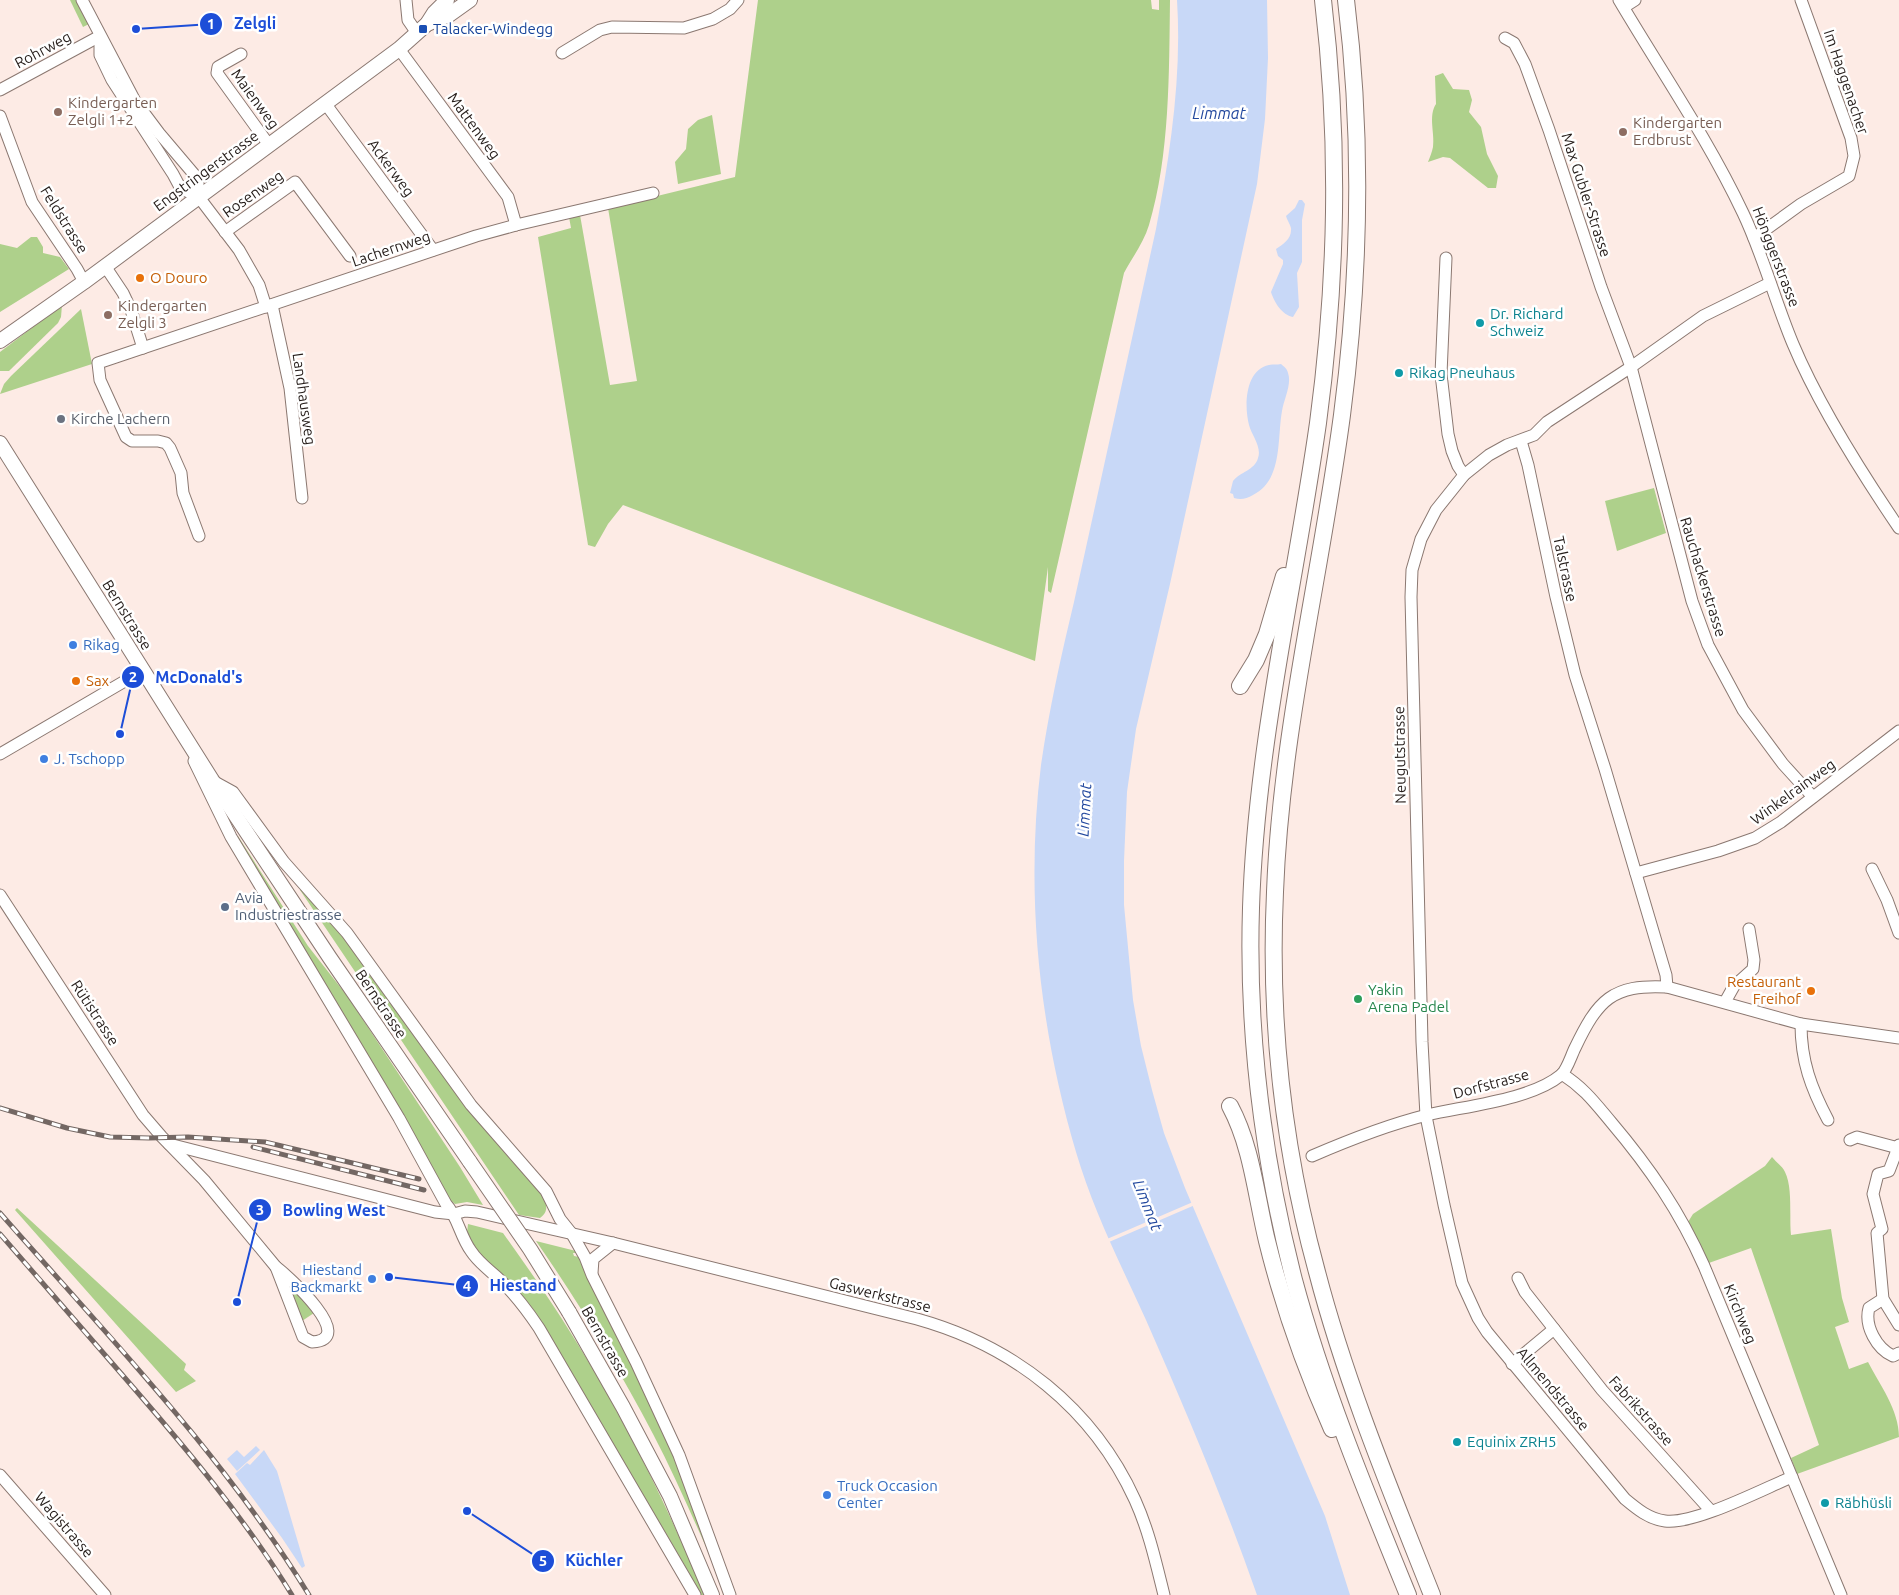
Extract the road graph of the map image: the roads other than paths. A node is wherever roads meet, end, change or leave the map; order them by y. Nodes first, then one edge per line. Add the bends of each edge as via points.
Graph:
1 (82, 0) edge
2 (406, 0) edge
3 (447, 0) edge
4 (470, 0) edge
5 (738, 0) edge
6 (1323, 0) edge
7 (1346, 0) edge
8 (1636, 0) edge
9 (1801, 0) edge
10 (1622, 4) edge
11 (422, 29) junction
12 (100, 36) junction
13 (1506, 38) dead end
14 (398, 48) junction
15 (562, 53) dead end
16 (241, 54) dead end
17 (0, 90) edge
18 (325, 104) junction
19 (0, 116) edge
20 (269, 145) junction
21 (653, 193) dead end
22 (198, 196) junction
23 (516, 225) junction
24 (225, 232) junction
25 (1754, 238) junction
26 (432, 250) junction
27 (350, 256) dead end
28 (1446, 258) dead end
29 (105, 266) junction
30 (84, 282) junction
31 (1770, 283) junction
32 (269, 306) junction
33 (0, 340) edge
34 (143, 348) junction
35 (1631, 367) junction
36 (1521, 441) junction
37 (0, 443) edge
38 (1464, 475) junction
39 (1306, 497) junction
40 (302, 498) dead end
41 (1899, 528) edge
42 (199, 536) dead end
43 (142, 671) junction
44 (1240, 686) dead end
45 (1899, 731) edge
46 (180, 732) junction
47 (0, 754) edge
48 (212, 780) junction
49 (1813, 797) junction
50 (1872, 869) dead end
51 (1636, 873) junction
52 (0, 895) edge
53 (1749, 928) dead end
54 (1899, 933) edge
55 (1667, 987) junction
56 (1725, 1002) junction
57 (1800, 1024) junction
58 (1899, 1038) edge
59 (1562, 1074) junction
60 (1230, 1106) dead end
61 (1426, 1116) junction
62 (1828, 1120) dead end
63 (1850, 1140) dead end
64 (169, 1144) junction
65 (1898, 1146) edge
66 (1312, 1156) dead end
67 (454, 1214) junction
68 (572, 1234) junction
69 (613, 1243) junction
70 (276, 1267) junction
71 (592, 1275) junction
72 (1518, 1278) dead end
73 (1883, 1299) junction
74 (1899, 1326) edge
75 (1554, 1328) junction
76 (1899, 1353) edge
77 (1512, 1364) junction
78 (0, 1475) edge
79 (1792, 1477) junction
80 (1711, 1511) junction
81 (105, 1595) edge
82 (695, 1595) edge
83 (712, 1595) edge
84 (730, 1595) edge
85 (1164, 1595) edge
86 (1407, 1595) edge
87 (1432, 1595) edge
88 (1841, 1595) edge

1 - 12 street
2 - 11 street via 408,20
3 - 11 main road, Engstringerstrasse
4 - 11 main road, Engstringerstrasse
5 - 15 street via 713,19 684,28 612,27 600,30
6 - 39 highway via 1334,119 1333,279 1325,368
7 - 87 highway via 1357,128 1354,303 1342,416 1283,790 1275,892 1274,991 1279,1070 1291,1158 1317,1272 1362,1416
8 - 10 street
9 - 25 street, Im Haggenacher via 1852,140 1854,156 1848,176
10 - 25 street, Hönggerstrasse via 1706,143
11 - 14 main road, Engstringerstrasse
12 - 17 street, Rohrweg
12 - 22 street via 138,106 198,179
12 - 22 street via 100,55 118,90 181,189
13 - 35 street, Max Gubler-Strasse via 1514,43 1525,64
14 - 18 main road, Engstringerstrasse
14 - 23 street, Mattenweg via 508,197
16 - 20 street, Maienweg via 218,67 217,73
18 - 20 main road, Engstringerstrasse
18 - 26 street, Ackerweg
19 - 30 street, Feldstrasse via 32,202
20 - 22 main road, Engstringerstrasse
21 - 23 street, Lachernweg
22 - 24 street, Landhausweg
22 - 29 main road, Engstringerstrasse
23 - 26 street, Lachernweg
24 - 27 street, Rosenweg via 295,182
24 - 32 street, Landhausweg via 250,266
25 - 31 street, Hönggerstrasse
26 - 32 street, Lachernweg
28 - 38 street via 1441,374 1448,434
29 - 30 main road, Engstringerstrasse
29 - 34 street via 131,310
30 - 33 main road, Engstringerstrasse
31 - 35 street via 1703,316
31 - 41 street, Hönggerstrasse via 1797,353 1828,414
32 - 34 street, Lachernweg
32 - 40 street, Landhausweg via 289,383
34 - 42 street, Lachernweg via 98,363 100,380 126,437 132,441 166,443 174,453 183,493
35 - 36 street
35 - 49 street, Rauchackerstrasse via 1692,601 1708,645 1744,710 1783,764
36 - 38 street, Neugutstrasse via 1489,455
36 - 51 street, Talstrasse via 1570,655
37 - 43 main road, Bernstrasse
38 - 61 street, Neugutstrasse via 1436,510 1421,539 1412,570
39 - 44 highway via 1268,634
39 - 86 highway via 1273,694 1255,840 1250,976 1257,1080 1270,1170 1298,1291 1339,1419
43 - 46 main road, Bernstrasse
43 - 47 street
45 - 49 street, Winkelrainweg
46 - 48 main road, Bernstrasse
46 - 67 street via 231,837
48 - 68 street via 233,792 284,862 347,933 449,1077 546,1191 560,1219
48 - 83 main road, Bernstrasse, bridge via 530,1249 569,1312 670,1496
49 - 51 street, Winkelrainweg via 1756,838
50 - 54 street
51 - 55 street, Talstrasse
52 - 64 street, Rütistrasse via 138,1108
53 - 56 street via 1753,969 1734,986
55 - 56 street
55 - 59 street via 1627,988 1607,999 1584,1028
56 - 57 street
57 - 58 street
57 - 62 street via 1807,1076
59 - 61 street, Dorfstrasse via 1534,1090
59 - 79 street, Kirchweg via 1579,1085 1618,1130 1653,1174 1681,1218
60 - 86 highway via 1247,1149 1267,1241 1300,1354
61 - 66 street, Dorfstrasse
61 - 77 street, Allmendstrasse via 1462,1283 1478,1318
63 - 65 street via 1857,1137
64 - 67 street via 435,1212
64 - 70 street, Rütistrasse via 204,1180
65 - 73 street via 1888,1171 1878,1174 1873,1194 1882,1229 1877,1233
67 - 68 street, Gaswerkstrasse via 477,1212
67 - 82 street via 470,1250 517,1298 539,1328
68 - 69 street, Gaswerkstrasse
68 - 71 street
69 - 71 street via 593,1259
69 - 85 street, Gaswerkstrasse via 938,1325 1017,1362 1072,1407 1117,1467 1143,1521
70 - 70 street via 304,1337 312,1342 323,1340 328,1329 318,1309 294,1281
71 - 84 street via 679,1456
72 - 75 street, Fabrikstrasse
73 - 74 street
73 - 76 street via 1869,1308 1866,1317 1883,1352 1893,1356
75 - 77 street
75 - 80 street, Fabrikstrasse via 1602,1390
77 - 80 street, Allmendstrasse via 1635,1508 1666,1521 1692,1518
78 - 81 street, Wagistrasse
79 - 80 street, Allmendstrasse
79 - 88 street, Kirchweg

